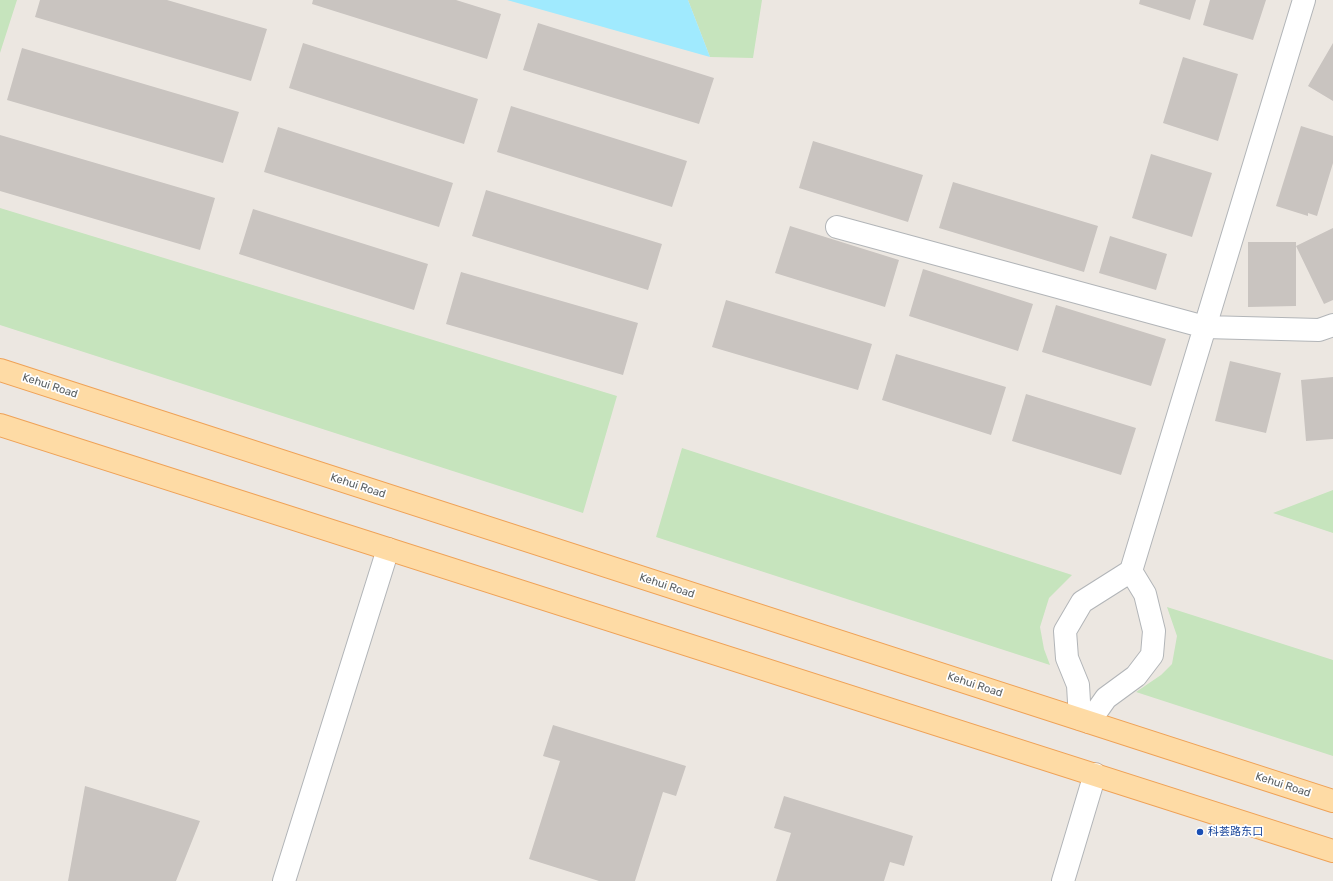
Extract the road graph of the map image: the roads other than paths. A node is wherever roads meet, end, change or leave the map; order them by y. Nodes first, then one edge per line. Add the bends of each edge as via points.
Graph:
1 (1304, 0) edge
2 (837, 227) dead end
3 (1333, 325) edge
4 (1205, 327) junction
5 (0, 370) edge
6 (0, 424) edge
7 (388, 549) junction
8 (1131, 571) junction
9 (1085, 721) junction
10 (1095, 774) junction
11 (1333, 801) edge
12 (1333, 850) edge
13 (284, 881) edge
14 (1063, 881) edge

1 - 4 street
2 - 4 street
3 - 4 street via 1319,330
4 - 8 street
5 - 9 main road, Kehui Road
6 - 7 main road
7 - 10 main road
7 - 13 street
8 - 9 street via 1145,594 1154,631 1152,655 1136,676 1106,698
8 - 9 street via 1082,602 1065,631 1067,658 1078,685
9 - 11 main road, Kehui Road
10 - 12 main road
10 - 14 street

